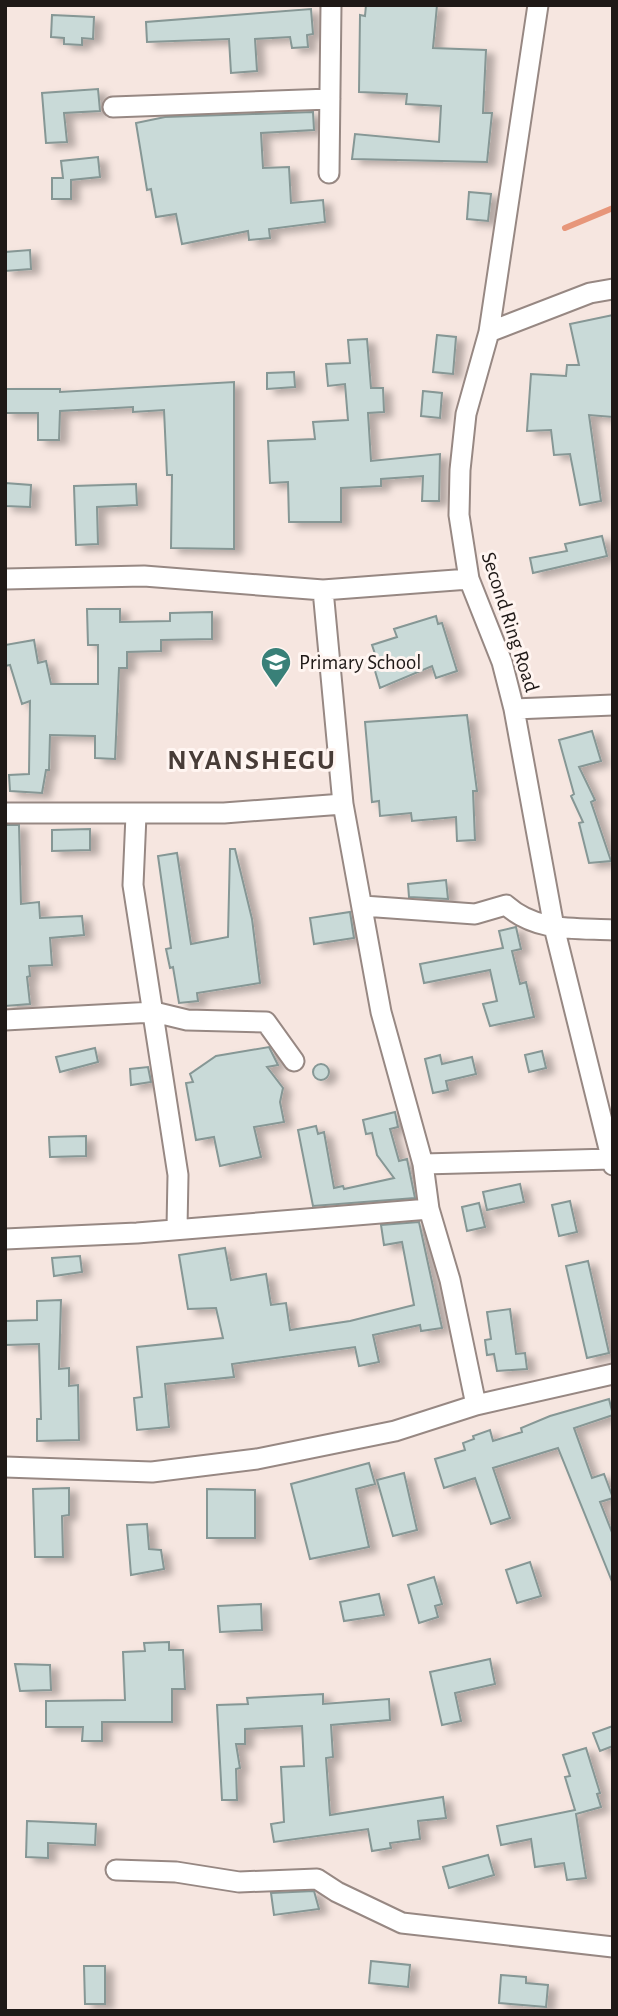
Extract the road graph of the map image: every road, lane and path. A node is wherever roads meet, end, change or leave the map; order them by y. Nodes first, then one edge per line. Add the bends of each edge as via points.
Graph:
1 (331, 5) edge
2 (538, 5) edge
3 (330, 99) junction
4 (113, 107) dead end
5 (329, 173) dead end
6 (613, 289) edge
7 (489, 332) junction
8 (5, 579) edge
9 (469, 579) junction
10 (323, 590) junction
11 (613, 705) edge
12 (514, 709) junction
13 (343, 804) junction
14 (5, 813) edge
15 (136, 815) junction
16 (363, 906) junction
17 (554, 927) junction
18 (613, 930) edge
19 (154, 1012) junction
20 (5, 1020) edge
21 (295, 1061) dead end
22 (612, 1162) edge
23 (423, 1164) junction
24 (429, 1209) junction
25 (177, 1228) junction
26 (5, 1239) edge
27 (613, 1374) edge
28 (476, 1405) junction
29 (5, 1467) edge
30 (116, 1870) dead end
31 (613, 1947) edge

1 - 3 street
2 - 7 street, Second Ring Road
3 - 4 street
3 - 5 street
6 - 7 street via 590,293
7 - 9 street, Second Ring Road via 466,414 460,470 459,515
8 - 10 street via 144,576
9 - 10 street
9 - 12 street, Second Ring Road via 502,662
10 - 13 street
11 - 12 street
12 - 17 street, Second Ring Road
13 - 15 street
13 - 16 street
14 - 15 street
15 - 19 street via 133,885
16 - 17 street via 475,914 506,905 521,919
16 - 23 street via 382,1012
17 - 18 street
17 - 22 street, Second Ring Road
19 - 20 street
19 - 21 street via 187,1020 266,1022
19 - 25 street via 178,1175
22 - 23 street
23 - 24 street
24 - 25 street
24 - 28 street via 450,1280
25 - 26 street
27 - 28 street
28 - 29 street via 395,1432 201,1467 108,1472
30 - 31 street via 176,1872 239,1882 317,1879 402,1923

